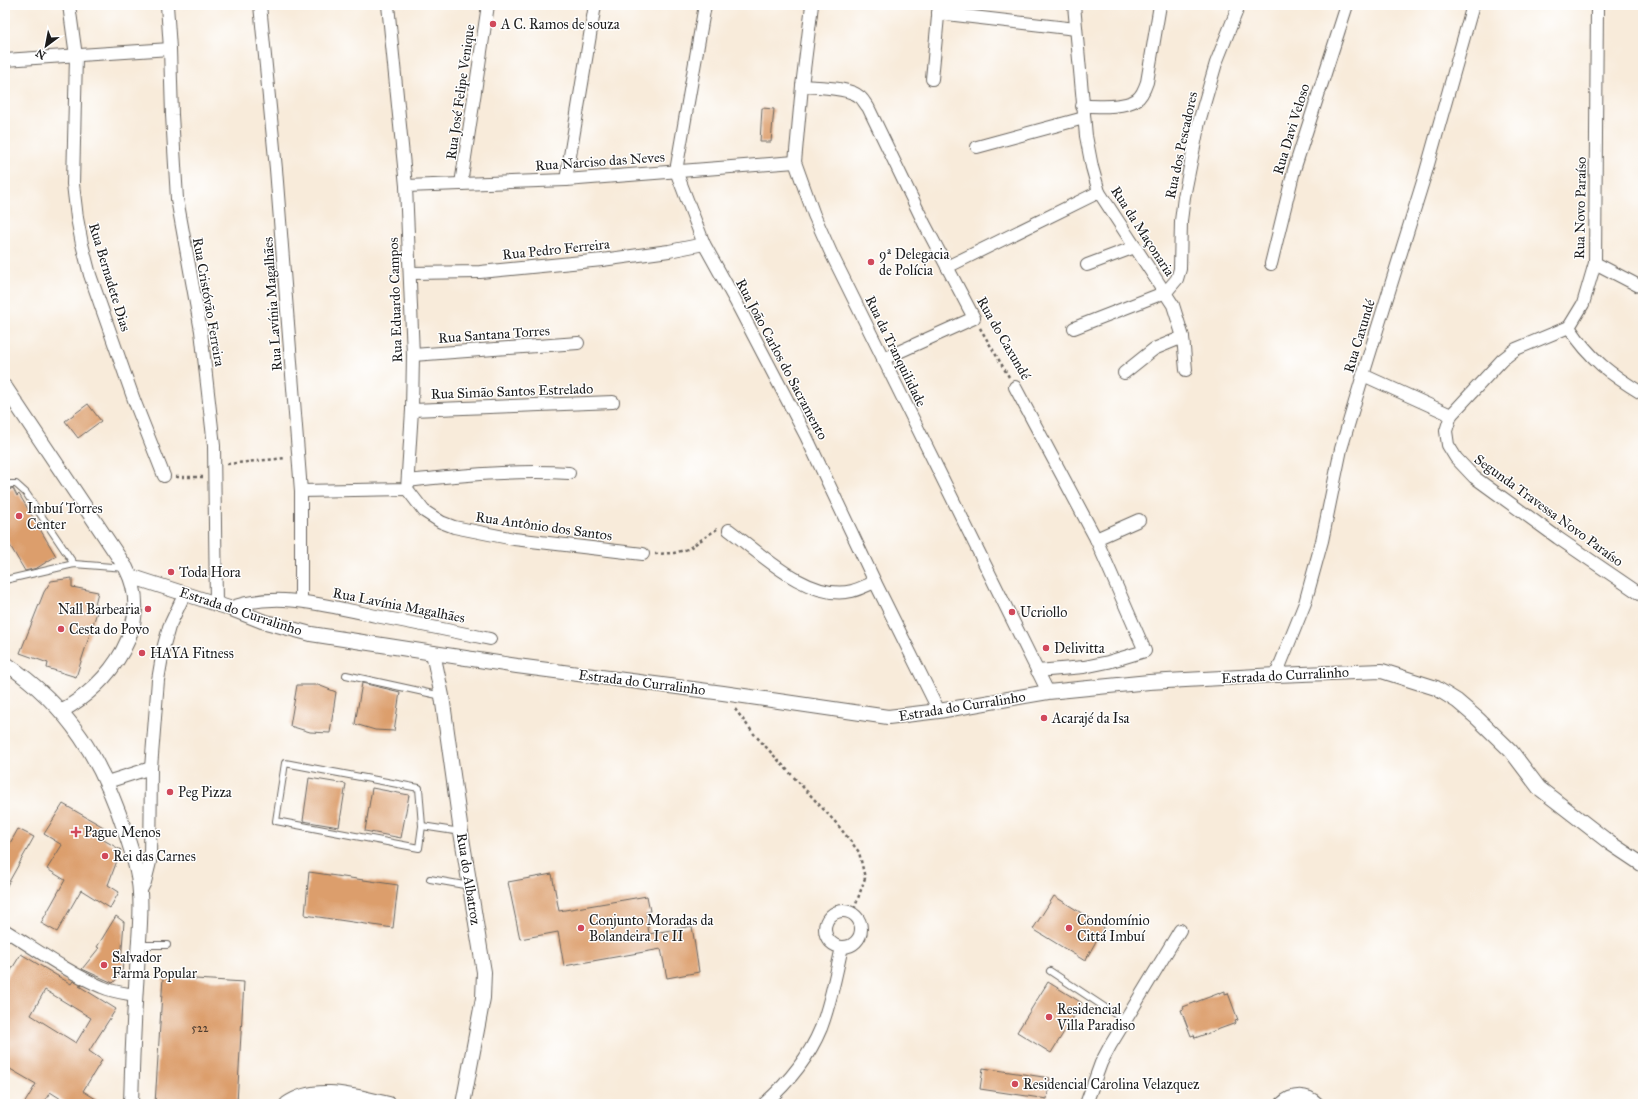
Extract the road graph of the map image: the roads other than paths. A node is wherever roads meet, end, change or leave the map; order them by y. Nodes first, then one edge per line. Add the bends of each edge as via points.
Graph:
1 (69, 5) edge
2 (167, 5) edge
3 (260, 5) edge
4 (388, 5) edge
5 (483, 5) edge
6 (488, 5) edge
7 (595, 5) edge
8 (705, 5) edge
9 (812, 5) edge
10 (1074, 5) edge
11 (1160, 5) edge
12 (1239, 5) edge
13 (1347, 5) edge
14 (1473, 5) edge
15 (1597, 5) edge
16 (938, 9) edge
17 (486, 20) junction
18 (1076, 29) junction
19 (170, 49) junction
20 (76, 56) junction
21 (5, 60) edge
22 (932, 79) dead end
23 (802, 86) junction
24 (1083, 112) junction
25 (977, 147) dead end
26 (795, 162) junction
27 (676, 171) junction
28 (566, 180) junction
29 (461, 184) junction
30 (406, 186) junction
31 (1099, 192) junction
32 (704, 244) junction
33 (1135, 248) junction
34 (1271, 264) dead end
35 (1596, 264) junction
36 (1087, 265) dead end
37 (947, 268) junction
38 (410, 273) junction
39 (1643, 288) edge
40 (1166, 292) junction
41 (1569, 327) junction
42 (1074, 328) dead end
43 (1183, 337) junction
44 (578, 343) dead end
45 (412, 355) junction
46 (883, 359) junction
47 (1186, 370) dead end
48 (1124, 374) dead end
49 (1362, 375) junction
50 (1015, 386) road end
51 (5, 387) edge
52 (1643, 394) edge
53 (613, 402) dead end
54 (412, 410) junction
55 (1451, 415) junction
56 (569, 473) dead end
57 (164, 476) road end
58 (407, 485) junction
59 (5, 488) edge
60 (301, 491) junction
61 (1139, 520) dead end
62 (729, 530) road end
63 (1096, 539) junction
64 (643, 554) road end
65 (74, 564) junction
66 (128, 572) junction
67 (5, 580) edge
68 (875, 582) junction
69 (185, 593) junction
70 (1643, 596) edge
71 (301, 601) junction
72 (223, 606) junction
73 (490, 639) dead end
74 (433, 653) junction
75 (5, 662) edge
76 (1037, 671) junction
77 (346, 675) dead end
78 (1276, 675) junction
79 (1048, 692) junction
80 (442, 696) junction
81 (62, 711) junction
82 (939, 711) junction
83 (151, 768) junction
84 (107, 782) junction
85 (422, 826) junction
86 (461, 832) junction
87 (1643, 865) edge
88 (430, 879) dead end
89 (470, 886) junction
90 (140, 892) junction
91 (1180, 930) dead end
92 (6, 931) edge
93 (138, 945) junction
94 (167, 945) dead end
95 (842, 947) junction
96 (1050, 971) dead end
97 (135, 995) junction
98 (1124, 1020) junction
99 (131, 1104) edge
100 (287, 1104) edge
101 (389, 1104) edge
102 (464, 1104) edge
103 (764, 1104) edge
104 (1086, 1104) edge
105 (1281, 1104) edge
106 (1318, 1104) edge

1 - 20 street, Rua Bernadete Dias
2 - 19 street, Rua Cristóvão Ferreira
3 - 60 street, Rua Lavínia Magalhães via 276,169
4 - 30 street, Rua Eduardo Campos
5 - 17 street
6 - 17 street, Rua José Felipe Venique
7 - 28 street
8 - 27 street
9 - 23 street, Rua da Tranquilidade
10 - 18 street, Rua da Maçonaria
11 - 24 street via 1148,82 1142,93 1136,100 1124,104 1101,106
12 - 40 street, Rua dos Pescadores via 1216,63 1199,122 1181,220 1180,269 1177,279
13 - 34 street, Rua Davi Veloso via 1294,170
14 - 49 street, Rua Caxundé via 1425,175
15 - 35 street, Rua Novo Paraíso
16 - 18 street
16 - 22 street
17 - 29 street, Rua José Felipe Venique
18 - 24 street, Rua da Maçonaria
19 - 20 street
19 - 72 street, Rua Cristóvão Ferreira via 177,199 202,331 215,465
20 - 21 street
20 - 57 street, Rua Bernadete Dias via 73,184 82,244 90,275 134,400
23 - 26 street, Rua da Tranquilidade
23 - 37 street, Rua do Caxundé via 835,89 860,96 868,107
24 - 25 street
24 - 31 street, Rua da Maçonaria
26 - 27 street, Rua Narciso das Neves
26 - 46 street, Rua da Tranquilidade via 814,215
27 - 28 street, Rua Narciso das Neves
27 - 32 street, Rua João Carlos do Sacramento
28 - 29 street, Rua Narciso das Neves
29 - 30 street, Rua Narciso das Neves
30 - 38 street, Rua Eduardo Campos
31 - 33 street, Rua da Maçonaria
31 - 37 street
32 - 38 street, Rua Pedro Ferreira via 602,260 511,269
32 - 68 street, Rua João Carlos do Sacramento via 806,436
33 - 36 street
33 - 40 street, Rua da Maçonaria
35 - 39 street
35 - 41 street, Rua Novo Paraíso via 1583,304
37 - 46 street, Rua do Caxundé via 974,318
38 - 45 street, Rua Eduardo Campos
40 - 42 street
40 - 43 street, Rua da Maçonaria
41 - 52 street via 1597,362
41 - 55 street via 1516,349 1502,360
43 - 47 street, Rua da Maçonaria
43 - 48 street via 1154,349
44 - 45 street, Rua Santana Torres
45 - 54 street, Rua Eduardo Campos
46 - 76 street, Rua da Tranquilidade
49 - 55 street
49 - 78 street, Rua Caxundé via 1341,449 1322,541 1306,596
50 - 63 street, Rua do Caxundé
51 - 66 street
53 - 54 street, Rua Simão Santos Estrelado
54 - 58 street, Rua Eduardo Campos
55 - 70 street, Segunda Travessa Novo Paraíso via 1446,431 1448,445 1474,477
56 - 58 street via 493,473
58 - 60 street
58 - 64 street, Rua Antônio dos Santos via 424,511 454,527 514,539
59 - 65 lane via 10,484 16,484 26,493
60 - 71 street, Rua Lavínia Magalhães
61 - 63 street
62 - 68 street via 774,566 816,588 852,592
63 - 76 street, Rua do Caxundé via 1146,651 1084,667
65 - 66 lane
65 - 67 lane
66 - 69 street, Estrada do Curralinho
66 - 81 street via 135,599 132,630 124,648 101,680 76,703
68 - 82 street, Rua João Carlos do Sacramento
69 - 72 street, Estrada do Curralinho
69 - 83 street via 164,645
71 - 72 street, Rua Lavínia Magalhães via 261,599
71 - 73 street, Rua Lavínia Magalhães
72 - 74 street, Estrada do Curralinho via 286,628
74 - 80 street, Rua do Albatroz
74 - 82 street, Estrada do Curralinho via 888,717
75 - 81 street
76 - 79 street, Rua da Tranquilidade
77 - 80 lane
78 - 79 street, Estrada do Curralinho via 1149,682
78 - 87 street, Estrada do Curralinho via 1382,671 1436,688 1457,701 1511,751 1539,788
79 - 82 street, Estrada do Curralinho
80 - 86 street, Rua do Albatroz
81 - 84 street via 80,735
83 - 84 street
83 - 90 street via 150,862
84 - 90 street via 130,846
85 - 85 lane via 419,788 286,763 276,820 419,848
85 - 86 lane
86 - 89 street, Rua do Albatroz
88 - 89 lane
89 - 102 street, Rua do Albatroz via 484,985
90 - 93 street
91 - 98 street
92 - 97 street via 103,988
93 - 94 lane
93 - 97 street
95 - 95 street via 831,942 825,926 831,915 842,910 854,913 861,923 861,934 853,944
95 - 103 street via 818,1033 804,1059 780,1090
96 - 98 lane
97 - 99 street
98 - 104 street via 1101,1063
100 - 101 street via 310,1094 327,1093
105 - 106 street via 1288,1098 1303,1096

